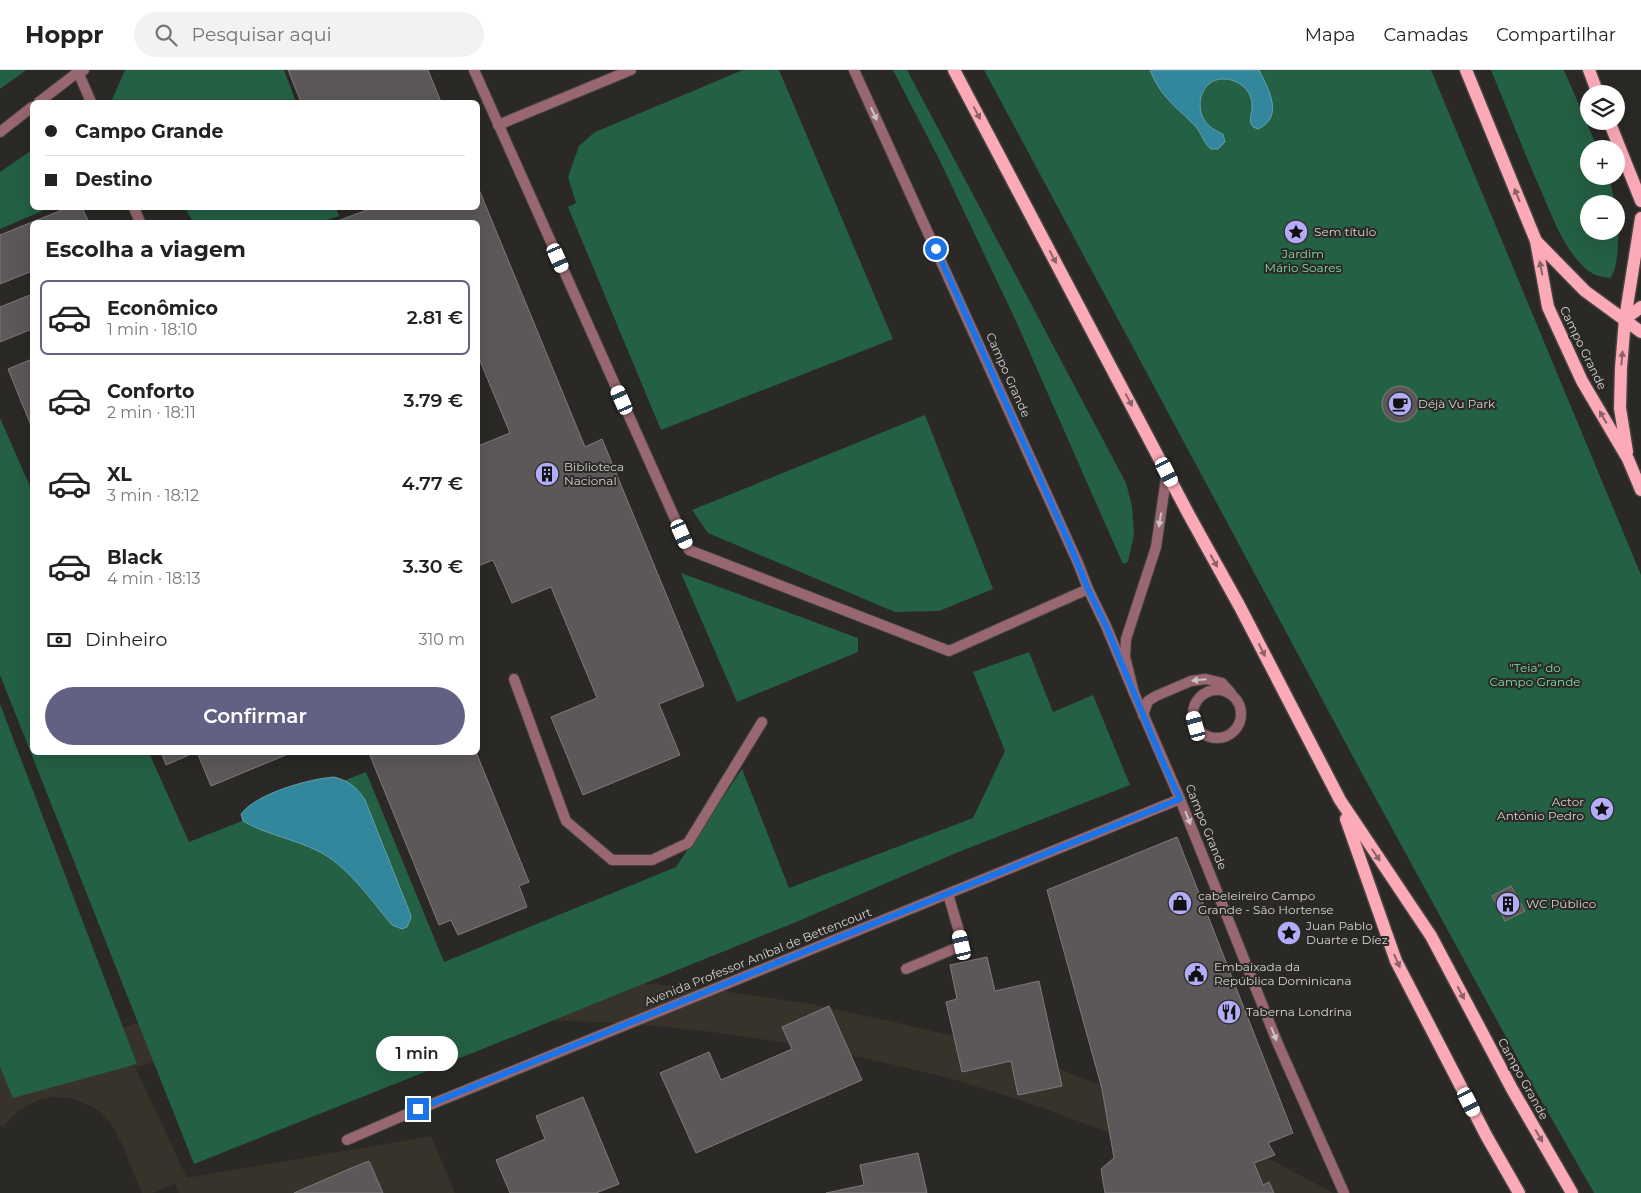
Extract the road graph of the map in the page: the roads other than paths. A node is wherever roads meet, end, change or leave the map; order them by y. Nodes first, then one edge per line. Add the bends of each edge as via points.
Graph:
1 (474, 70) edge
2 (631, 70) edge
3 (854, 70) edge
4 (954, 70) edge
5 (1466, 70) edge
6 (1589, 70) edge
7 (81, 71) edge
8 (1595, 85) edge
9 (41, 100) edge
10 (90, 100) edge
11 (30, 109) edge
12 (498, 124) junction
13 (1613, 130) edge
14 (0, 132) edge
15 (1641, 201) edge
16 (1641, 218) edge
17 (1536, 240) junction
18 (1641, 307) edge
19 (1625, 319) junction
20 (1641, 332) edge
21 (1628, 459) junction
22 (1167, 472) junction
23 (1641, 490) edge
24 (1088, 589) junction
25 (514, 679) dead end
26 (1134, 692) junction
27 (1238, 702) junction
28 (1143, 715) junction
29 (762, 722) dead end
30 (1180, 799) junction
31 (1340, 800) junction
32 (948, 894) junction
33 (906, 968) dead end
34 (347, 1140) dead end
35 (1344, 1193) edge
36 (1519, 1193) edge
37 (1572, 1193) edge

1 - 12 street
2 - 12 street
3 -> 24 street, Campo Grande
4 -> 22 main road, Campo Grande
17 -> 5 main road, Campo Grande
6 - 8 main road
7 - 9 street
7 - 10 street
11 - 14 street
12 - 24 street via 689,550 949,651
13 - 15 main road
16 - 19 main road
17 - 19 main road via 1585,291
21 -> 17 main road, Campo Grande via 1582,381 1548,307
18 - 19 main road
19 - 20 main road
21 -> 19 main road via 1620,408
21 - 23 main road, Campo Grande
22 -> 26 street, Campo Grande via 1156,546 1126,639 1125,657
22 -> 31 main road, Campo Grande
24 - 26 street, Campo Grande
25 - 29 street via 566,821 612,860 652,860 688,843
26 - 28 street, Campo Grande
27 - 27 street via 1222,690 1202,694 1195,702 1192,714 1196,726 1204,734 1216,738 1228,736 1240,721 1242,711
27 -> 28 street via 1222,683 1206,679 1191,681 1148,701
28 - 30 street, Campo Grande
30 - 32 street, Avenida Professor Aníbal de Bettencourt
30 -> 35 street, Campo Grande via 1278,1044
31 -> 36 main road, Campo Grande via 1396,961
31 -> 37 main road, Campo Grande via 1431,936 1507,1081
32 - 33 street via 962,945
32 - 34 street, Avenida Professor Aníbal de Bettencourt

